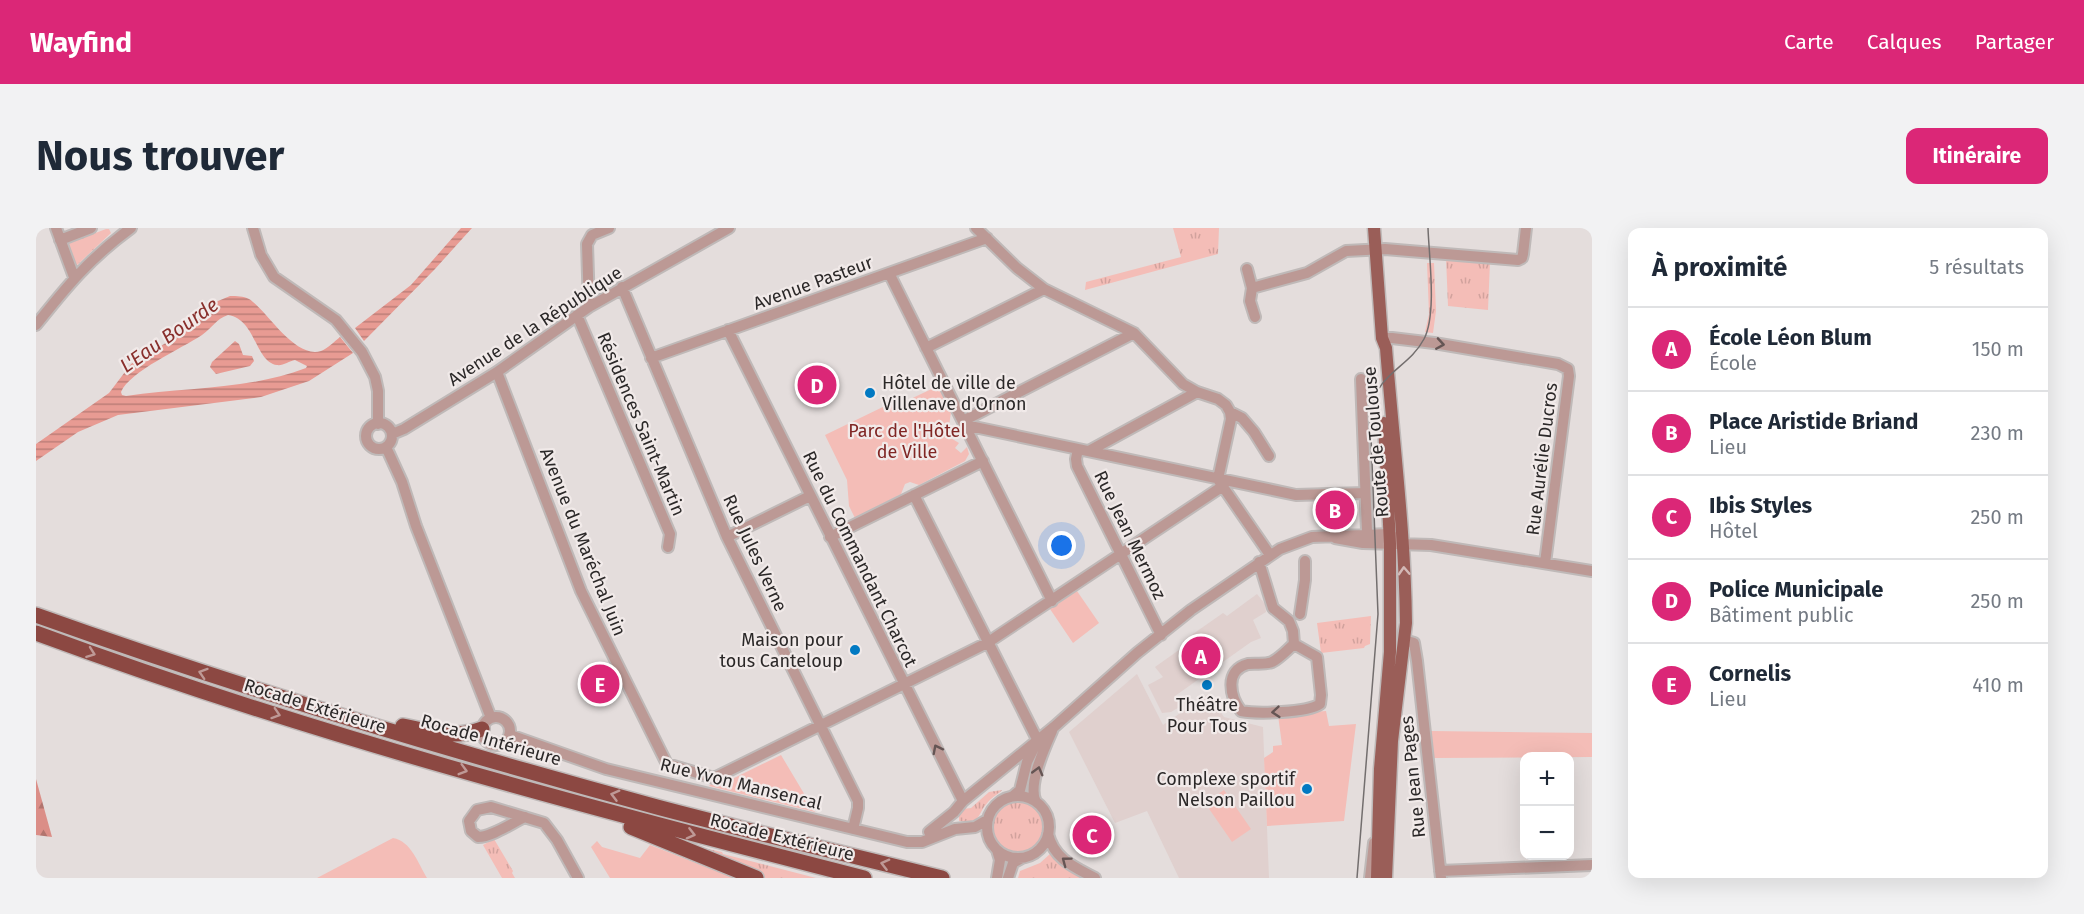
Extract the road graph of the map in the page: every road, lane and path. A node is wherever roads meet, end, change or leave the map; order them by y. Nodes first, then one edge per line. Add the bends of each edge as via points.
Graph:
1 (56, 228) edge
2 (91, 228) edge
3 (131, 228) edge
4 (253, 228) edge
5 (609, 228) edge
6 (729, 228) edge
7 (976, 228) edge
8 (1374, 228) edge
9 (1526, 228) edge
10 (119, 232) edge
11 (987, 238) junction
12 (60, 240) junction
13 (1376, 249) junction
14 (1246, 269) dead end
15 (888, 273) junction
16 (74, 277) junction
17 (622, 287) junction
18 (1252, 288) junction
19 (1044, 289) junction
20 (589, 307) junction
21 (577, 315) junction
22 (1255, 317) dead end
23 (36, 325) edge
24 (728, 330) junction
25 (1134, 333) junction
26 (1382, 338) junction
27 (926, 348) junction
28 (651, 358) junction
29 (497, 372) junction
30 (1361, 379) dead end
31 (1197, 392) junction
32 (1230, 412) junction
33 (964, 423) junction
34 (378, 424) junction
35 (392, 434) junction
36 (386, 447) junction
37 (1083, 450) junction
38 (1269, 456) dead end
39 (983, 461) junction
40 (1217, 480) junction
41 (1365, 493) junction
42 (914, 495) junction
43 (810, 496) junction
44 (1367, 531) dead end
45 (727, 537) junction
46 (830, 537) junction
47 (1394, 540) junction
48 (668, 547) dead end
49 (1122, 555) junction
50 (1270, 555) junction
51 (1305, 561) dead end
52 (1259, 562) junction
53 (1545, 563) junction
54 (1592, 571) edge
55 (1390, 576) junction
56 (1052, 601) junction
57 (1300, 614) dead end
58 (36, 615) edge
59 (36, 633) edge
60 (1161, 634) junction
61 (1404, 640) junction
62 (987, 643) junction
63 (1294, 644) junction
64 (1390, 648) junction
65 (904, 685) junction
66 (339, 716) junction
67 (486, 723) junction
68 (821, 725) junction
69 (1054, 727) junction
70 (510, 735) junction
71 (1038, 741) junction
72 (501, 781) junction
73 (1012, 796) junction
74 (963, 801) junction
75 (1036, 801) junction
76 (954, 812) junction
77 (525, 817) junction
78 (1378, 819) junction
79 (987, 820) junction
80 (853, 829) junction
81 (961, 829) junction
82 (928, 832) dead end
83 (1048, 834) junction
84 (994, 847) junction
85 (1022, 858) junction
86 (1592, 865) edge
87 (1441, 874) edge
88 (579, 878) edge
89 (756, 878) edge
90 (864, 878) edge
91 (942, 878) edge
92 (998, 878) edge
93 (1008, 878) edge
94 (1095, 878) edge
95 (1370, 878) edge
96 (1377, 878) edge
97 (1386, 878) edge

1 - 12 street
2 - 12 street
3 - 10 street
4 - 34 street via 264,262 279,283 329,314 362,352 375,377
5 - 20 street via 592,235 587,244
6 - 17 street, Avenue de la République
7 - 11 street
8 - 13 main road, Route de Toulouse
9 - 13 street via 1522,258 1518,260
10 - 16 street
11 - 15 street, Avenue Pasteur
11 - 19 street
12 - 16 street
13 - 18 street via 1346,251 1308,273
13 - 26 main road, Route de Toulouse
14 - 18 street
15 - 24 street, Avenue Pasteur
15 - 27 street
16 - 23 street
17 - 20 street, Avenue de la République
17 - 28 street, Rue Jules Verne
18 - 22 street via 1250,301
19 - 25 street
19 - 27 street
20 - 21 street, Avenue de la République
21 - 29 street, Avenue de la République
21 - 48 street, Résidences Saint-Martin via 670,534
24 - 28 street, Avenue Pasteur
24 - 43 street, Rue du Commandant Charcot
25 - 31 street via 1183,384
25 - 33 street
26 - 47 main road, Route de Toulouse
26 -> 53 street, Rue Aurélie Ducros via 1434,343 1558,364 1568,369
27 - 33 street
28 - 45 street, Rue Jules Verne
29 - 35 street, Avenue de la République
29 - 68 street, Avenue du Maréchal Juin via 581,591 667,764 714,778
30 - 41 street
31 - 32 street via 1218,399
31 - 37 street
32 - 38 street via 1242,418
32 - 40 street
33 - 37 street
33 - 39 street
34 - 35 street
34 - 36 street via 368,430 368,443 378,449
35 - 36 street
36 - 67 street via 402,482
37 - 40 street
37 - 49 street, Rue Jean Mermoz via 1076,459 1077,466
39 - 42 street
39 - 56 street
40 - 41 street via 1296,495
40 - 49 street, Avenue du Maréchal Juin via 1212,493
40 - 50 street
41 - 44 street
42 - 46 street
42 - 62 street
43 - 45 street
43 - 46 street, Rue du Commandant Charcot
45 - 68 street, Rue Jules Verne
46 - 65 street, Rue du Commandant Charcot
47 - 50 street via 1326,536 1302,539
47 - 53 street
47 - 55 main road
61 -> 47 main road via 1406,608
49 - 56 street, Avenue du Maréchal Juin
49 - 60 street, Rue Jean Mermoz
50 - 52 street
51 - 57 street
52 - 60 street
52 - 63 street via 1273,608 1288,621
53 - 54 street
55 - 61 street via 1395,587 1395,620
55 - 64 main road
56 - 62 street, Avenue du Maréchal Juin
66 -> 58 highway, Rocade Intérieure
59 -> 72 highway, Rocade Extérieure via 291,719
60 - 69 street
61 - 64 street
61 - 87 street, Rue Jean Pages via 1414,643
61 - 97 main road via 1392,741
62 - 65 street, Avenue du Maréchal Juin
62 - 71 street
63 -> 63 street via 1317,657 1320,704 1261,713 1241,711 1232,697 1234,674 1248,664 1271,662
64 - 78 main road
65 - 68 street, Avenue du Maréchal Juin
74 -> 65 street, Rue du Commandant Charcot
66 - 67 highway via 451,735 462,735
91 -> 66 highway, Rocade Intérieure via 659,807
67 - 70 street via 495,717 504,719 510,726
67 - 70 street via 487,742 495,745
68 - 80 street, Rue Jules Verne via 858,801
69 - 71 street
75 -> 69 street via 1035,783
70 - 80 street, Rue Yvon Mansencal via 606,769
71 - 73 street via 1027,762 1020,790
71 - 74 street
72 - 89 highway via 571,809 635,828
72 -> 90 highway, Rocade Extérieure
73 - 75 street
73 - 79 street via 996,804
74 - 76 street
75 - 83 street via 1046,812
76 - 81 street
76 - 82 street
77 - 77 street via 491,807 477,810 469,821 471,831 486,837
77 - 88 street via 543,823
78 - 95 street
78 - 96 main road
79 - 81 street, Rue Yvon Mansencal
79 - 84 street via 988,836
80 - 81 street, Rue Yvon Mansencal via 922,842
81 - 84 street
83 - 85 street via 1041,848
94 -> 83 street via 1064,861
84 - 85 street via 1004,855
84 - 92 street via 1000,860
85 - 93 street via 1013,863
86 - 87 street

